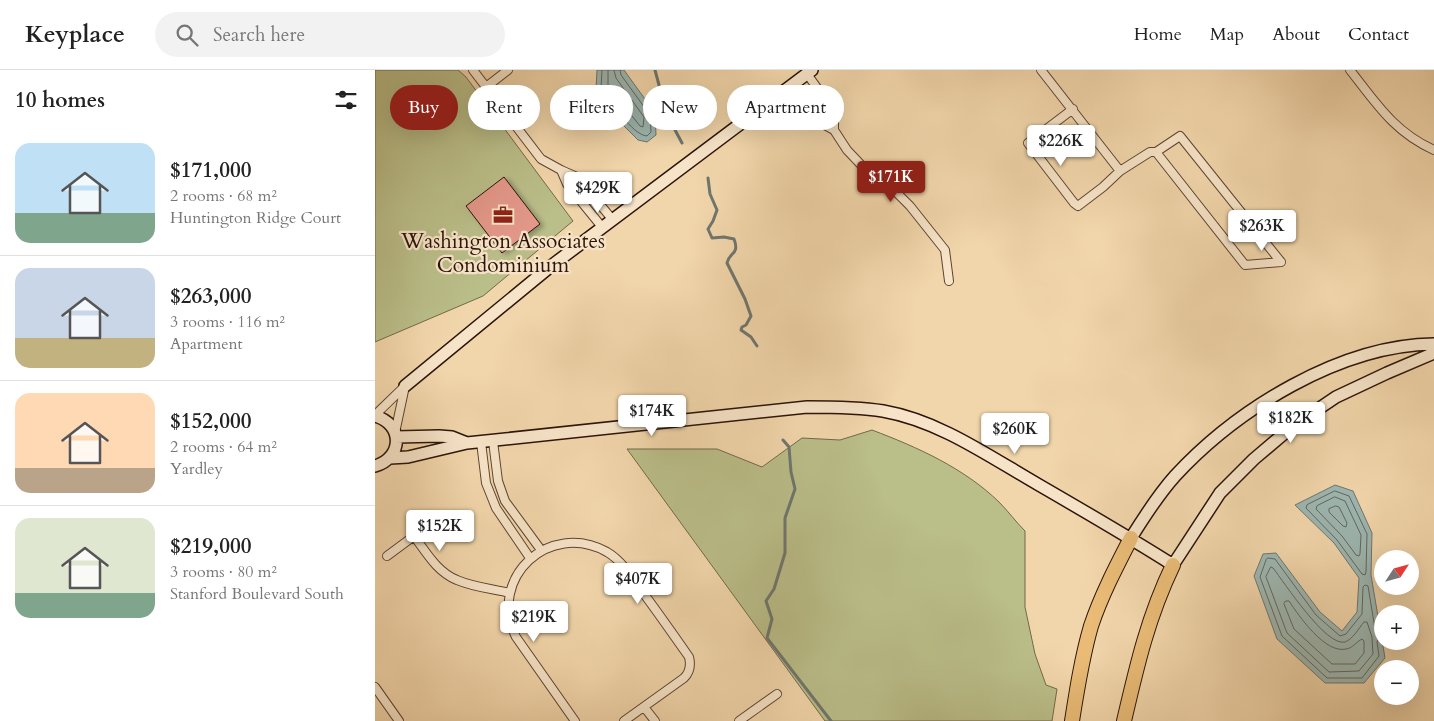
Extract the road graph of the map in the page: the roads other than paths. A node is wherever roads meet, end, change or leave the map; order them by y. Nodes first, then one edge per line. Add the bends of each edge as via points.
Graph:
1 (473, 70) edge
2 (507, 70) edge
3 (1041, 70) edge
4 (1350, 70) edge
5 (809, 72) edge
6 (484, 85) edge
7 (488, 85) edge
8 (791, 85) edge
9 (817, 85) edge
10 (1073, 109) junction
11 (519, 130) edge
12 (731, 130) edge
13 (834, 130) edge
14 (1434, 150) edge
15 (1156, 152) junction
16 (561, 170) junction
17 (1120, 172) junction
18 (592, 195) junction
19 (582, 202) junction
20 (612, 219) junction
21 (603, 227) junction
22 (949, 281) dead end
23 (1434, 344) edge
24 (1434, 354) edge
25 (405, 386) junction
26 (375, 415) edge
27 (395, 435) junction
28 (487, 442) junction
29 (467, 444) junction
30 (391, 458) junction
31 (375, 466) edge
32 (1131, 538) junction
33 (541, 550) junction
34 (387, 556) dead end
35 (530, 558) junction
36 (1173, 564) junction
37 (510, 593) junction
38 (375, 687) edge
39 (777, 694) dead end
40 (644, 707) junction
41 (399, 721) edge
42 (575, 721) edge
43 (624, 721) edge
44 (655, 721) edge
45 (739, 721) edge
46 (1072, 721) edge
47 (1124, 721) edge

1 - 6 street
2 - 7 street
3 - 10 street
4 - 14 street via 1399,129
5 - 8 street
5 - 9 street
10 - 17 street
10 - 17 street via 1028,143 1078,206
11 - 16 street via 541,159
12 - 20 street
13 - 22 street via 865,169 910,206 945,250
15 - 15 street via 1245,265 1281,262 1180,136
15 - 17 street via 1150,152
16 - 18 street via 577,177
16 - 19 street via 567,184
18 - 19 street
18 - 20 street
19 - 21 street
20 - 21 street
21 - 25 street
23 - 32 street via 1367,354 1317,373 1275,394 1191,459 1173,478
24 - 36 street via 1336,397 1293,426 1220,494
25 - 26 street
25 - 27 street
26 - 27 street via 391,426
27 - 29 street via 439,436
27 - 30 street via 395,450
28 - 29 street
28 - 32 street via 807,407 884,411 957,437
28 - 33 street via 505,501
28 - 35 street via 486,483 495,508
29 - 30 street
30 - 31 street
32 - 36 street
32 - 46 highway via 1091,626
33 - 35 street
33 - 40 street via 577,543 608,552 627,570 689,657 688,674
34 - 37 street via 414,536 433,562 456,580
35 - 37 street via 518,573
36 - 47 highway via 1148,624
37 - 42 street via 509,610 516,637
38 - 41 street
39 - 45 street
40 - 43 street
40 - 44 street

